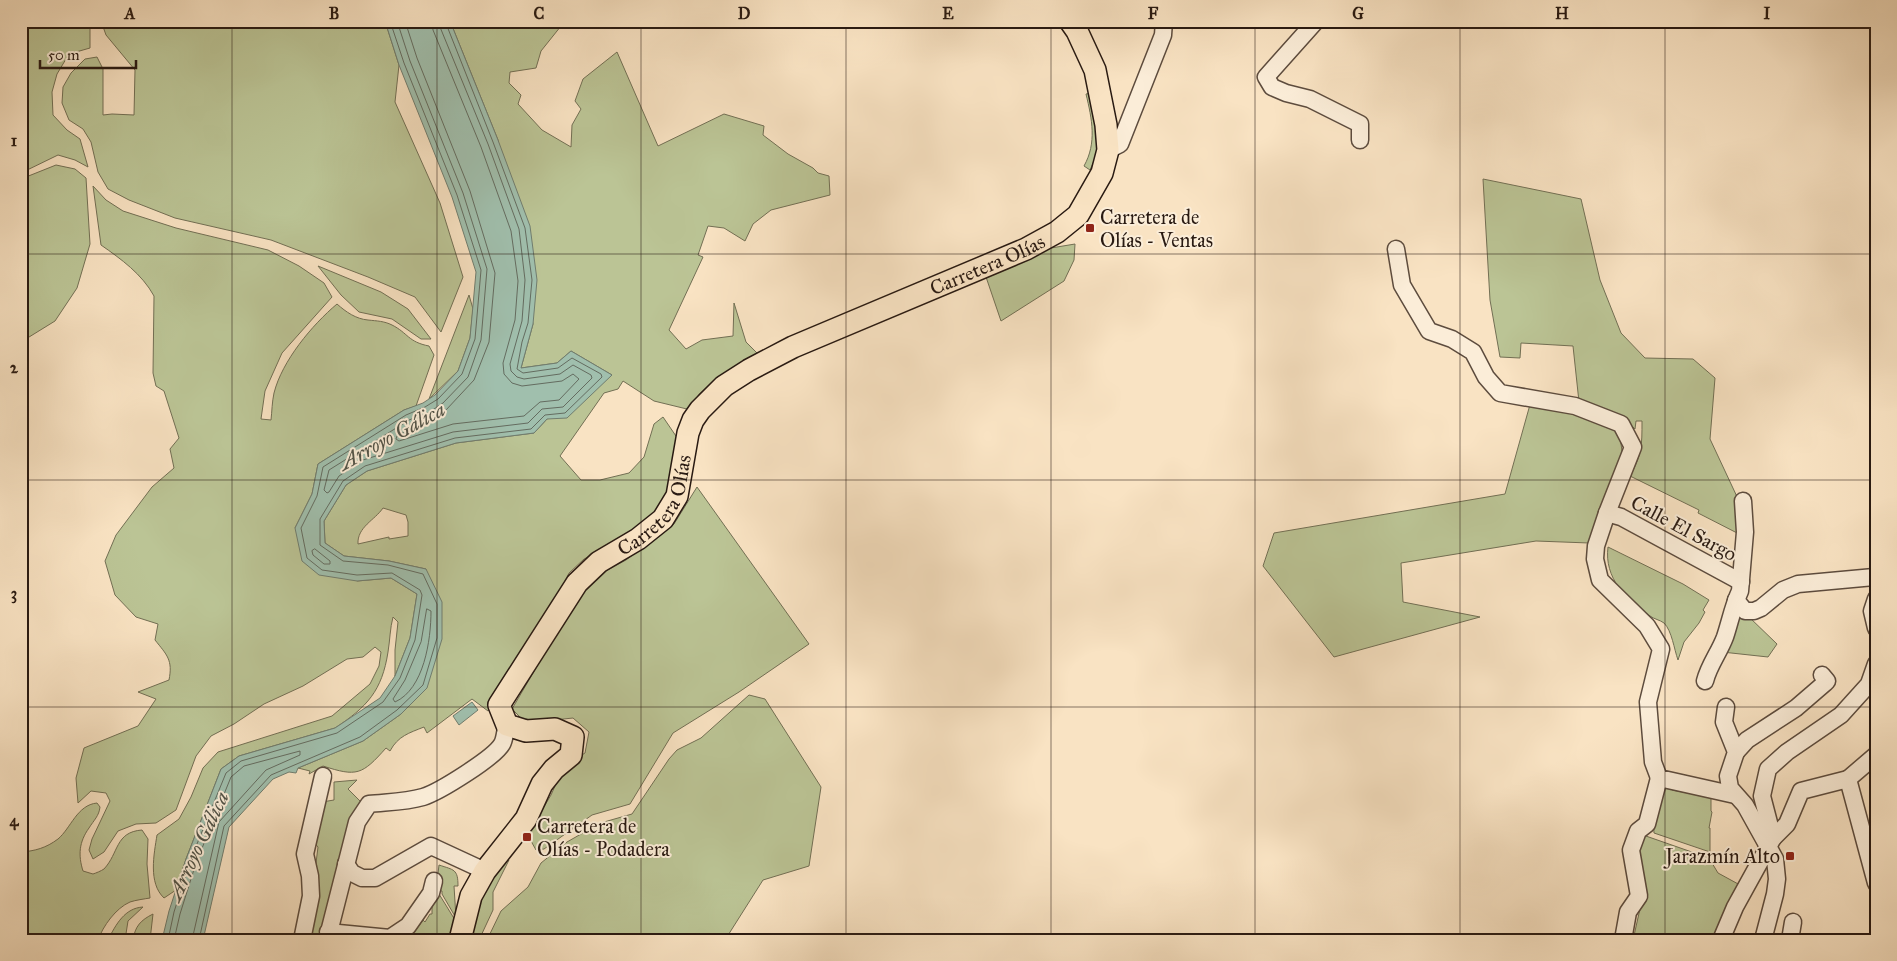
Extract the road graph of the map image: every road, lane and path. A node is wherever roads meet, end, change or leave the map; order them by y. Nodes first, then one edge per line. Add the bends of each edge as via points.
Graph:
1 (1070, 21) edge
2 (1164, 21) edge
3 (1316, 21) edge
4 (1360, 140) dead end
5 (1108, 150) junction
6 (1396, 249) dead end
7 (1742, 501) dead end
8 (1607, 513) junction
9 (1876, 580) edge
10 (1741, 582) junction
11 (1736, 600) junction
12 (1876, 600) edge
13 (1876, 628) edge
14 (1876, 664) edge
15 (1822, 675) dead end
16 (1705, 681) dead end
17 (1726, 707) dead end
18 (507, 725) junction
19 (1736, 752) junction
20 (1876, 755) edge
21 (323, 776) dead end
22 (1659, 778) junction
23 (1848, 779) junction
24 (1735, 795) junction
25 (1770, 842) junction
26 (346, 864) junction
27 (485, 871) junction
28 (434, 881) dead end
29 (1876, 883) edge
30 (1793, 922) dead end
31 (328, 936) edge
32 (302, 940) edge
33 (460, 940) edge
34 (1623, 940) edge
35 (1721, 940) edge
36 (1763, 940) edge
37 (1790, 940) edge

1 - 5 main road via 1095,70
2 - 5 street via 1163,35 1120,144
3 - 4 street via 1266,77 1272,87 1310,99 1360,124
5 - 18 main road, Carretera Olías via 1102,173 1078,215 1057,232 1026,249 793,347 724,386 693,420 677,496 662,518 638,539 599,562 577,583 499,705
6 - 8 street via 1402,285 1429,331 1452,339 1473,352 1486,377 1500,393 1575,406 1621,424 1633,447
7 - 10 street via 1745,532
8 - 10 street, Calle El Sargo via 1621,517
8 - 22 street via 1596,546 1595,559 1600,580 1647,626 1661,649 1648,702 1653,762
9 - 11 street via 1874,577 1798,584 1754,610 1745,611
10 - 11 street
11 - 16 street via 1725,637
12 - 13 street via 1872,611
14 - 25 street via 1869,684 1841,715 1768,769 1762,796
15 - 19 street via 1827,681 1825,683 1796,708 1747,740
17 - 19 street via 1724,722
18 - 26 street via 502,743 492,755 458,778 426,796 370,804 357,822
18 - 27 main road via 526,731 555,729 573,737 571,755 542,784 526,819
19 - 24 street via 1728,776
20 - 23 street
21 - 32 street via 305,854 311,896
22 - 24 street
22 - 34 street via 1647,824 1638,831 1631,850 1639,896 1628,912
23 - 25 street via 1801,792 1787,824
23 - 29 street
24 - 25 street
25 - 35 street
25 - 36 street via 1777,879
26 - 27 street via 352,873 362,878 375,878 431,846
26 - 31 street
27 - 33 main road via 471,896
28 - 31 street via 432,893 408,926 390,938
30 - 37 street

